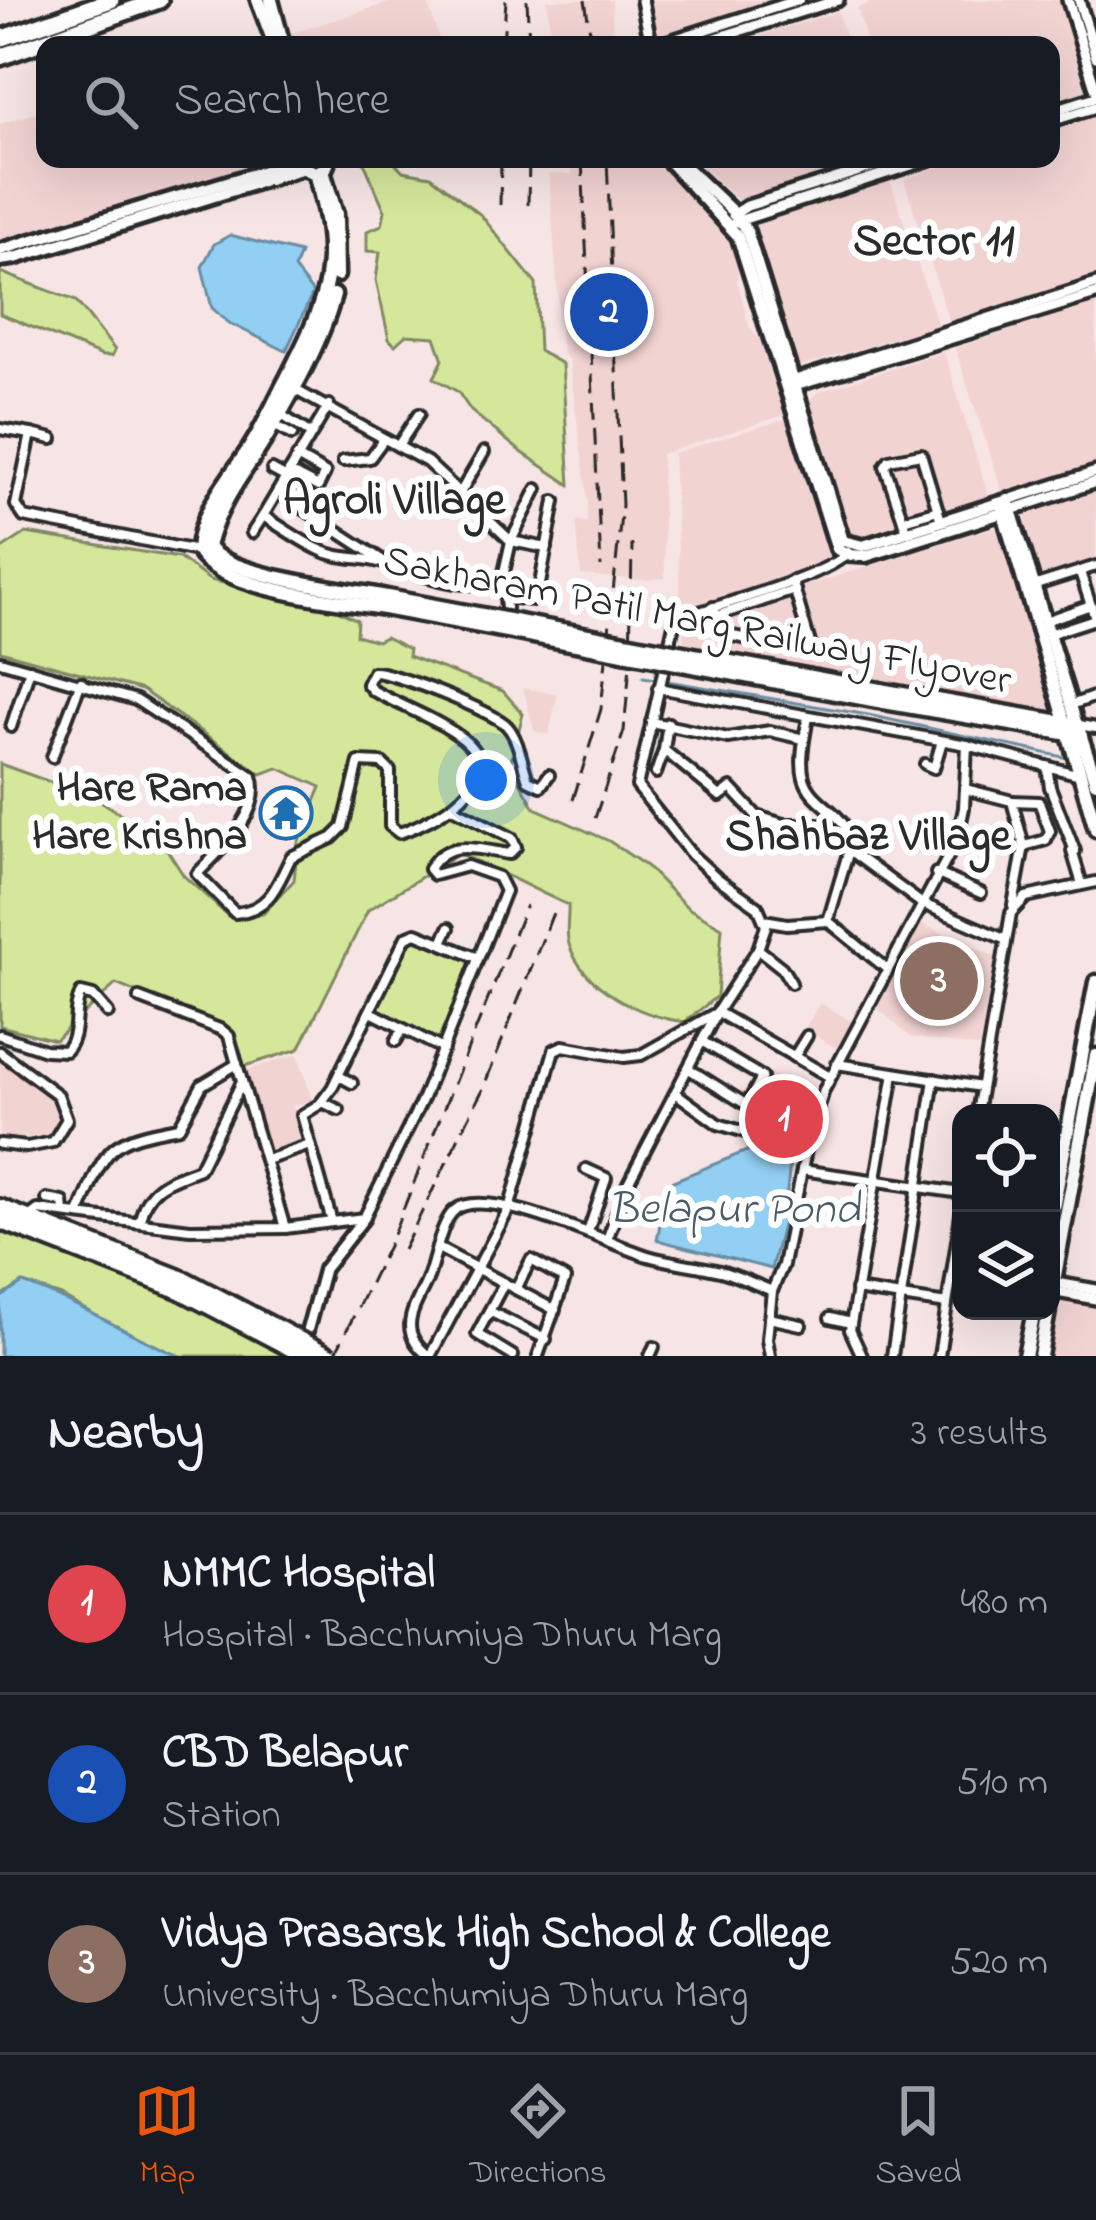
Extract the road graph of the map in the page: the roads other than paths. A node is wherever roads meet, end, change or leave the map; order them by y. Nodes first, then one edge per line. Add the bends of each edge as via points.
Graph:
1 (79, 0) edge
2 (111, 0) edge
3 (133, 0) edge
4 (158, 0) edge
5 (258, 0) edge
6 (271, 0) edge
7 (642, 0) edge
8 (799, 0) edge
9 (838, 0) edge
10 (1068, 0) edge
11 (1079, 0) edge
12 (0, 28) edge
13 (58, 36) edge
14 (275, 36) edge
15 (277, 36) edge
16 (652, 36) edge
17 (684, 36) edge
18 (723, 36) edge
19 (0, 43) edge
20 (36, 44) edge
21 (1096, 56) edge
22 (0, 57) edge
23 (1096, 94) edge
24 (1096, 107) edge
25 (1060, 108) edge
26 (1060, 118) edge
27 (303, 168) edge
28 (319, 168) edge
29 (677, 168) edge
30 (686, 168) edge
31 (873, 168) edge
32 (901, 168) edge
33 (734, 219) junction
34 (0, 255) edge
35 (1095, 291) edge
36 (1096, 309) edge
37 (791, 384) junction
38 (288, 386) junction
39 (329, 405) junction
40 (419, 414) dead end
41 (275, 419) junction
42 (0, 429) edge
43 (308, 432) dead end
44 (31, 434) junction
45 (52, 439) dead end
46 (384, 440) junction
47 (304, 445) junction
48 (398, 446) junction
49 (484, 452) dead end
50 (300, 458) junction
51 (343, 461) dead end
52 (272, 470) dead end
53 (1096, 472) edge
54 (291, 475) junction
55 (1096, 482) edge
56 (537, 489) dead end
57 (283, 491) junction
58 (460, 493) junction
59 (556, 501) dead end
60 (1005, 506) junction
61 (940, 515) junction
62 (263, 516) junction
63 (905, 526) junction
64 (252, 533) dead end
65 (511, 541) junction
66 (548, 548) junction
67 (849, 550) junction
68 (198, 551) junction
69 (1096, 566) edge
70 (400, 569) junction
71 (1079, 571) junction
72 (503, 577) junction
73 (794, 585) junction
74 (1030, 587) junction
75 (506, 597) junction
76 (385, 603) junction
77 (1091, 605) junction
78 (506, 608) dead end
79 (715, 611) junction
80 (1095, 619) edge
81 (1048, 629) junction
82 (0, 661) edge
83 (31, 669) junction
84 (81, 682) junction
85 (658, 688) junction
86 (1096, 696) edge
87 (1071, 705) junction
88 (808, 717) junction
89 (651, 722) junction
90 (668, 723) junction
91 (11, 727) dead end
92 (1096, 728) edge
93 (1073, 731) junction
94 (804, 740) junction
95 (942, 741) junction
96 (967, 746) junction
97 (664, 750) junction
98 (52, 757) dead end
99 (925, 764) dead end
100 (1048, 766) junction
101 (656, 773) dead end
102 (1078, 774) junction
103 (549, 775) dead end
104 (1096, 780) edge
105 (965, 789) junction
106 (1012, 801) junction
107 (453, 808) junction
108 (1060, 814) dead end
109 (1096, 829) edge
110 (849, 845) junction
111 (1024, 846) junction
112 (926, 848) dead end
113 (1075, 851) dead end
114 (946, 852) junction
115 (936, 873) junction
116 (1096, 882) edge
117 (1082, 884) junction
118 (981, 893) dead end
119 (921, 903) junction
120 (1011, 913) junction
121 (764, 920) junction
122 (828, 921) junction
123 (449, 928) dead end
124 (1004, 939) junction
125 (442, 942) junction
126 (758, 949) junction
127 (478, 958) junction
128 (887, 970) junction
129 (1096, 982) edge
130 (791, 983) dead end
131 (139, 998) dead end
132 (371, 1012) junction
133 (717, 1012) junction
134 (108, 1013) dead end
135 (403, 1029) junction
136 (0, 1035) edge
137 (806, 1036) dead end
138 (396, 1041) dead end
139 (703, 1042) junction
140 (443, 1049) junction
141 (0, 1052) edge
142 (1096, 1056) edge
143 (794, 1057) junction
144 (237, 1064) junction
145 (837, 1064) junction
146 (689, 1069) junction
147 (894, 1073) junction
148 (339, 1076) junction
149 (830, 1077) junction
150 (934, 1079) junction
151 (242, 1082) junction
152 (352, 1083) dead end
153 (981, 1087) junction
154 (677, 1094) junction
155 (322, 1102) junction
156 (978, 1104) edge
157 (747, 1105) junction
158 (1085, 1108) edge
159 (338, 1110) dead end
160 (760, 1137) junction
161 (0, 1144) edge
162 (310, 1145) junction
163 (806, 1150) junction
164 (265, 1160) junction
165 (586, 1169) dead end
166 (802, 1170) junction
167 (875, 1181) junction
168 (918, 1187) junction
169 (602, 1189) junction
170 (952, 1192) edge
171 (623, 1196) junction
172 (47, 1199) dead end
173 (0, 1208) edge
174 (508, 1209) junction
175 (64, 1212) junction
176 (1053, 1212) edge
177 (80, 1214) junction
178 (364, 1218) junction
179 (0, 1221) edge
180 (140, 1222) junction
181 (332, 1222) junction
182 (24, 1224) junction
183 (285, 1228) junction
184 (589, 1232) junction
185 (608, 1237) junction
186 (1060, 1245) edge
187 (440, 1249) junction
188 (477, 1268) junction
189 (952, 1272) edge
190 (504, 1283) junction
191 (183, 1285) junction
192 (516, 1289) junction
193 (856, 1290) junction
194 (1060, 1290) edge
195 (772, 1291) junction
196 (1096, 1295) edge
197 (901, 1297) junction
198 (947, 1304) junction
199 (555, 1310) junction
200 (490, 1311) junction
201 (769, 1318) junction
202 (830, 1318) dead end
203 (1032, 1320) edge
204 (1046, 1320) edge
205 (851, 1323) junction
206 (801, 1325) dead end
207 (545, 1340) junction
208 (301, 1356) edge
209 (331, 1356) edge
210 (429, 1356) edge
211 (513, 1356) edge
212 (538, 1356) edge
213 (770, 1356) edge
214 (862, 1356) edge
215 (892, 1356) edge
216 (939, 1356) edge
217 (1025, 1356) edge
218 (1040, 1356) edge

1 - 12 highway
2 - 19 highway
3 - 19 highway
4 - 13 highway
5 - 14 main road
6 - 15 main road
7 - 16 street
8 - 17 street
9 - 18 street
10 - 23 street
11 - 21 street
20 - 22 highway
23 - 25 street
24 - 26 street
27 - 34 main road
28 - 38 main road via 336,214 339,267 327,319
29 - 33 main road
30 - 33 main road
31 - 33 street
32 - 33 street
33 - 37 main road
35 - 36 street
35 - 37 street
37 - 67 main road via 834,544
38 - 39 street
38 - 41 main road
38 - 68 main road via 217,494
39 - 46 street
39 - 47 street
40 - 48 street
41 - 43 street
41 - 47 street
41 - 76 main road, Sakharam Patil Marg Railway Flyover via 225,499 208,546 216,557
42 - 44 street
44 - 45 street
44 - 68 street via 16,505 24,517
46 - 48 street
46 - 51 street via 370,458
47 - 50 street
48 - 58 street
49 - 58 street
50 - 54 street
50 - 54 street via 325,475 317,488
52 - 54 street
53 - 60 street
54 - 57 street
55 - 60 street
56 - 65 street
57 - 62 street
57 - 70 street
58 - 65 street
59 - 66 street
60 - 61 main road
60 - 67 main road via 866,556
60 - 74 main road
61 - 63 main road
61 - 63 street via 920,454 889,460
62 - 64 street
62 - 70 street via 317,549
63 - 67 main road
65 - 66 street
65 - 72 street
66 - 75 street via 536,598
67 - 73 street
68 - 76 main road, Sakharam Patil Marg Railway Flyover via 212,568 295,593
69 - 71 street
70 - 72 street via 477,583
71 - 74 street
71 - 77 street
72 - 75 street
73 - 79 street
73 - 79 street via 810,643 803,650 723,634
74 - 81 main road
74 - 93 main road
75 - 78 street
76 - 93 main road, Sakharam Patil Marg Railway Flyover, bridge
77 - 80 street
77 - 81 street
79 - 85 street via 675,620
80 - 81 street
81 - 87 main road
82 - 83 street
83 - 84 street
83 - 91 street
84 - 98 street
84 - 107 street via 136,700 254,780 241,826 197,874 236,913 260,907 291,857 343,826 358,762 390,771 396,832
85 - 88 street
85 - 89 street
86 - 87 street
87 - 93 main road
88 - 94 street
88 - 95 street
89 - 90 street
89 - 121 street via 639,793
90 - 94 street via 728,738 770,731
90 - 97 street
92 - 93 street
93 - 102 main road
93 - 104 main road
94 - 110 street via 804,779 841,818
95 - 96 street
95 - 99 street via 934,768
96 - 100 street
96 - 105 street
97 - 101 street
97 - 110 street via 720,796 731,788 757,816 818,824
100 - 102 street
100 - 113 street
102 - 104 street
102 - 109 main road
103 - 107 street via 541,786 528,780 511,730 497,718 373,672 372,690 442,726 478,757 473,784
105 - 106 street
105 - 114 street via 962,825
106 - 111 street
106 - 111 street via 1039,802 1050,831
107 - 127 street via 512,838 516,848 455,848 434,859 430,872 439,875 466,866 503,880
108 - 117 street
110 - 119 street
110 - 122 street
111 - 120 street
112 - 114 street via 931,841
114 - 115 street
115 - 118 street
115 - 119 street
116 - 117 street
117 - 120 street via 1022,898
119 - 124 street
119 - 128 street
120 - 124 street
121 - 122 street
121 - 126 street
122 - 128 street
123 - 125 street
124 - 153 street
125 - 127 street
125 - 132 street via 406,937
126 - 130 street
126 - 133 street
127 - 140 street
128 - 145 street
129 - 158 main road
131 - 144 street via 222,1030
132 - 135 street
132 - 148 street
133 - 139 street
133 - 143 street
133 - 174 street via 641,1055 557,1047
134 - 136 street via 81,993 65,1051
135 - 138 street
135 - 140 street
137 - 143 street
139 - 146 street
139 - 157 street via 762,1077
140 - 178 street
141 - 161 street via 58,1095 67,1119 53,1142
142 - 158 main road
143 - 149 street
144 - 151 street
144 - 177 street via 202,1084 179,1127 123,1140 105,1155
145 - 147 street
145 - 149 street
146 - 154 street
146 - 157 street
147 - 150 street
147 - 167 street
148 - 152 street
148 - 155 street
149 - 163 street
150 - 153 street
150 - 168 street
151 - 164 street
151 - 180 street via 199,1169 158,1186
153 - 156 street
154 - 160 street via 718,1124
154 - 171 street
155 - 159 street
155 - 162 street via 302,1114
157 - 160 street
158 - 176 main road
158 - 186 main road
160 - 163 street
162 - 164 street
162 - 181 street
163 - 166 street
164 - 183 street
165 - 169 street via 604,1176
166 - 167 street
166 - 195 street
167 - 168 street
167 - 193 street
168 - 170 street
168 - 197 street
169 - 171 street
169 - 184 street
171 - 185 street
172 - 175 street via 63,1202
173 - 182 highway
174 - 184 street
174 - 187 street via 458,1208
174 - 188 street
175 - 177 street
175 - 182 street via 38,1210
177 - 180 street
178 - 181 street
178 - 208 street via 324,1269
179 - 182 highway
180 - 183 street
181 - 183 street
182 - 191 highway
184 - 185 street
185 - 195 street
187 - 188 street
187 - 210 street via 407,1329
188 - 190 street
188 - 210 street
189 - 198 street
190 - 192 street
190 - 200 street
191 - 208 highway, bridge
191 - 209 highway, bridge
192 - 199 street
192 - 199 street via 531,1261 566,1279
193 - 197 street
193 - 205 street
194 - 196 street
195 - 201 street
197 - 198 street
197 - 215 street
198 - 216 street
199 - 207 street
200 - 207 street
200 - 211 street via 478,1337
201 - 206 street
201 - 213 street
202 - 205 street
203 - 217 main road
204 - 218 main road
205 - 214 street
207 - 212 street

